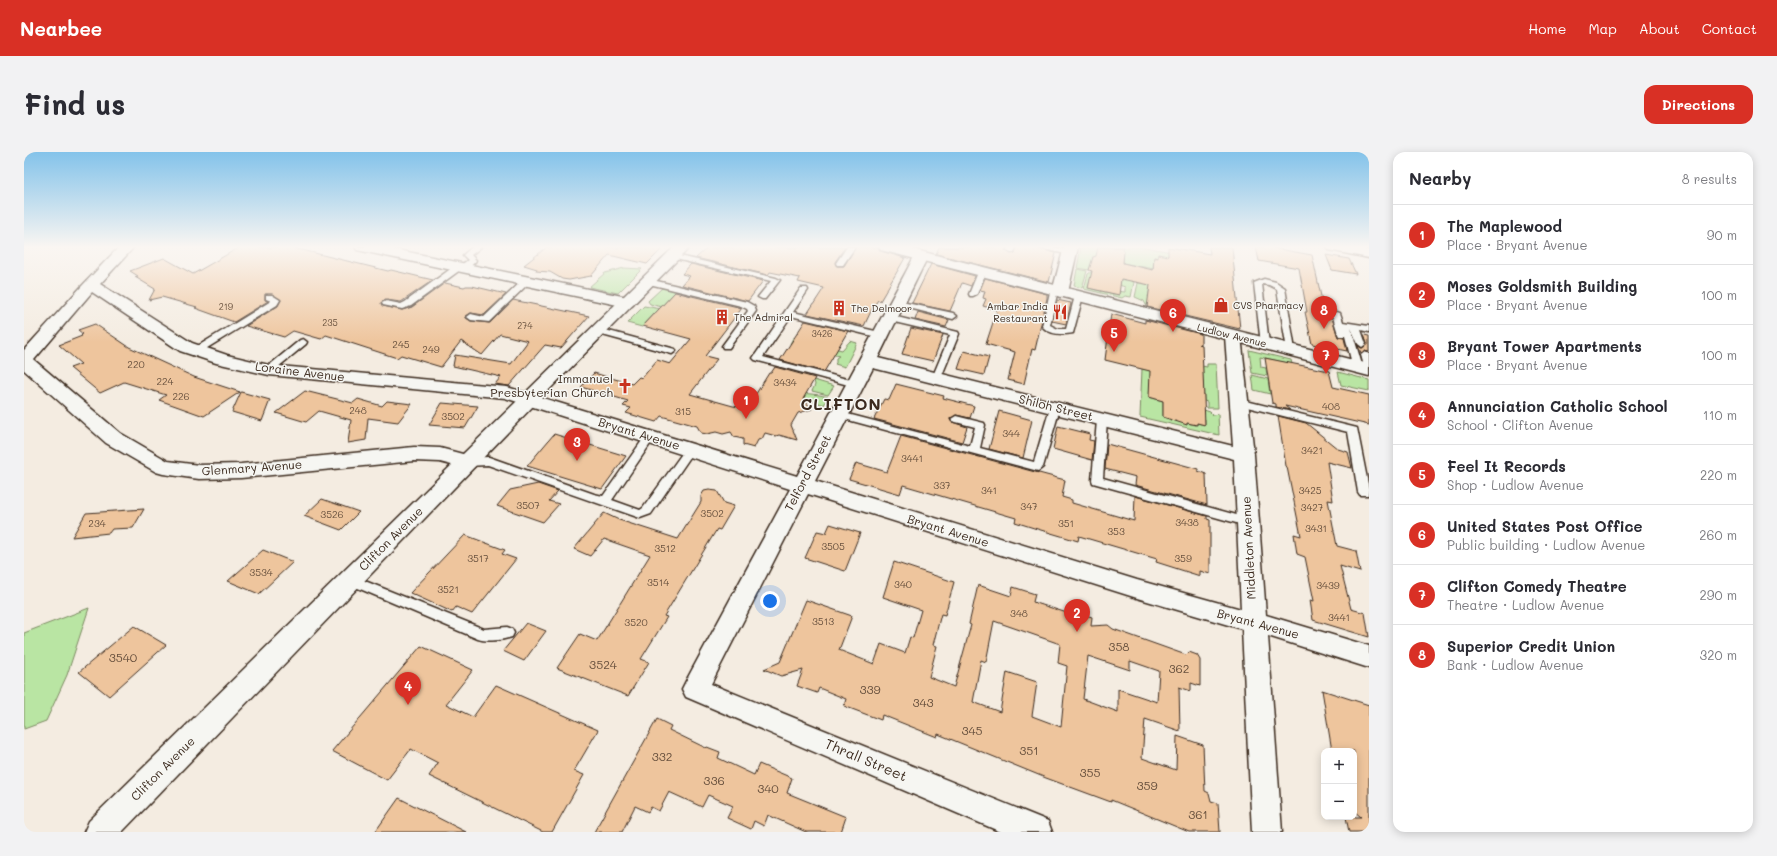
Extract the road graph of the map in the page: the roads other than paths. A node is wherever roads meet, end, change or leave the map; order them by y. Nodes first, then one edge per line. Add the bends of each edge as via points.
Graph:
1 (97, 279) edge
2 (445, 279) edge
3 (515, 279) edge
4 (650, 279) edge
5 (772, 279) edge
6 (909, 279) edge
7 (979, 279) edge
8 (1009, 279) edge
9 (1061, 279) edge
10 (527, 281) junction
11 (648, 281) junction
12 (91, 285) junction
13 (804, 290) dead end
14 (1057, 291) junction
15 (973, 294) dead end
16 (1079, 296) junction
17 (269, 297) dead end
18 (762, 298) dead end
19 (627, 302) junction
20 (386, 303) dead end
21 (897, 303) junction
22 (788, 313) junction
23 (1326, 313) dead end
24 (953, 316) dead end
25 (471, 317) dead end
26 (889, 318) junction
27 (1355, 326) junction
28 (1369, 329) edge
29 (598, 331) junction
30 (881, 335) junction
31 (1233, 336) junction
32 (303, 342) dead end
33 (1265, 344) junction
34 (1362, 344) dead end
35 (726, 346) dead end
36 (1290, 350) junction
37 (196, 351) junction
38 (672, 351) dead end
39 (24, 361) edge
40 (868, 361) junction
41 (1362, 365) edge
42 (269, 370) junction
43 (937, 378) junction
44 (855, 384) junction
45 (529, 399) junction
46 (1238, 402) junction
47 (1055, 408) junction
48 (840, 414) junction
49 (956, 418) dead end
50 (1102, 420) junction
51 (650, 437) junction
52 (690, 450) junction
53 (974, 450) junction
54 (1244, 455) junction
55 (467, 462) junction
56 (802, 485) junction
57 (1364, 492) dead end
58 (599, 500) junction
59 (1247, 522) junction
60 (350, 580) junction
61 (1253, 621) junction
62 (507, 633) dead end
63 (1369, 657) edge
64 (695, 689) joint
65 (100, 832) edge
66 (1037, 832) edge
67 (1267, 832) edge

1 - 12 street
2 - 20 lane via 402,307
3 - 10 street
4 - 11 main road, Clifton Avenue
5 - 18 lane via 776,280
6 - 21 street, Telford Street
7 - 15 lane
8 - 14 main road, Ludlow Avenue
9 - 14 street
10 - 19 street
10 - 25 lane via 486,320
11 - 19 main road, Clifton Avenue
11 - 35 lane via 744,304 751,308 752,311
12 - 37 street, Loraine Avenue
12 - 39 street
13 - 22 lane
14 - 16 main road, Ludlow Avenue
14 - 16 lane via 1046,326 1054,330 1070,331
16 - 31 main road, Ludlow Avenue
17 - 37 lane via 276,300 274,303
19 - 29 main road, Clifton Avenue
21 - 24 lane
21 - 26 street, Telford Street
22 - 30 lane
22 - 44 lane via 758,358
23 - 41 lane via 1337,315
26 - 30 street, Telford Street
26 - 43 lane via 955,334
27 - 28 lane
27 - 34 lane
27 - 41 lane via 1346,324
29 - 38 lane
29 - 45 main road, Clifton Avenue
30 - 40 street, Telford Street
31 - 33 main road, Ludlow Avenue
31 - 46 street, Middleton Avenue
32 - 42 lane
33 - 36 main road, Ludlow Avenue
33 - 36 lane via 1258,284 1262,281 1282,288
36 - 41 main road, Ludlow Avenue
37 - 42 street, Loraine Avenue
39 - 55 street, Glenmary Avenue via 113,438 163,467 199,472 241,471 414,454 440,455
40 - 43 street, Shiloh Street
40 - 44 street, Telford Street
42 - 45 street, Loraine Avenue via 508,393
43 - 47 street, Shiloh Street
44 - 48 street, Telford Street
45 - 51 street, Bryant Avenue
45 - 55 main road, Clifton Avenue
46 - 54 street, Middleton Avenue
46 - 57 lane via 1353,430
47 - 50 street, Shiloh Street
47 - 53 lane via 1038,467
48 - 53 lane
48 - 56 street, Telford Street
49 - 53 lane via 980,425
50 - 54 street, Shiloh Street
50 - 59 lane via 1097,480
51 - 52 street, Bryant Avenue
51 - 58 lane via 608,498
52 - 56 street, Bryant Avenue
52 - 58 lane via 647,511 640,514
54 - 59 street, Middleton Avenue
55 - 58 lane via 489,461
55 - 60 main road, Clifton Avenue
56 - 61 street, Bryant Avenue via 1136,589
56 - 64 street, Telford Street
59 - 61 street, Middleton Avenue
60 - 62 lane via 483,635
60 - 65 main road, Clifton Avenue
61 - 63 street, Bryant Avenue
61 - 67 street, Middleton Avenue
64 - 66 street, Thrall Street

